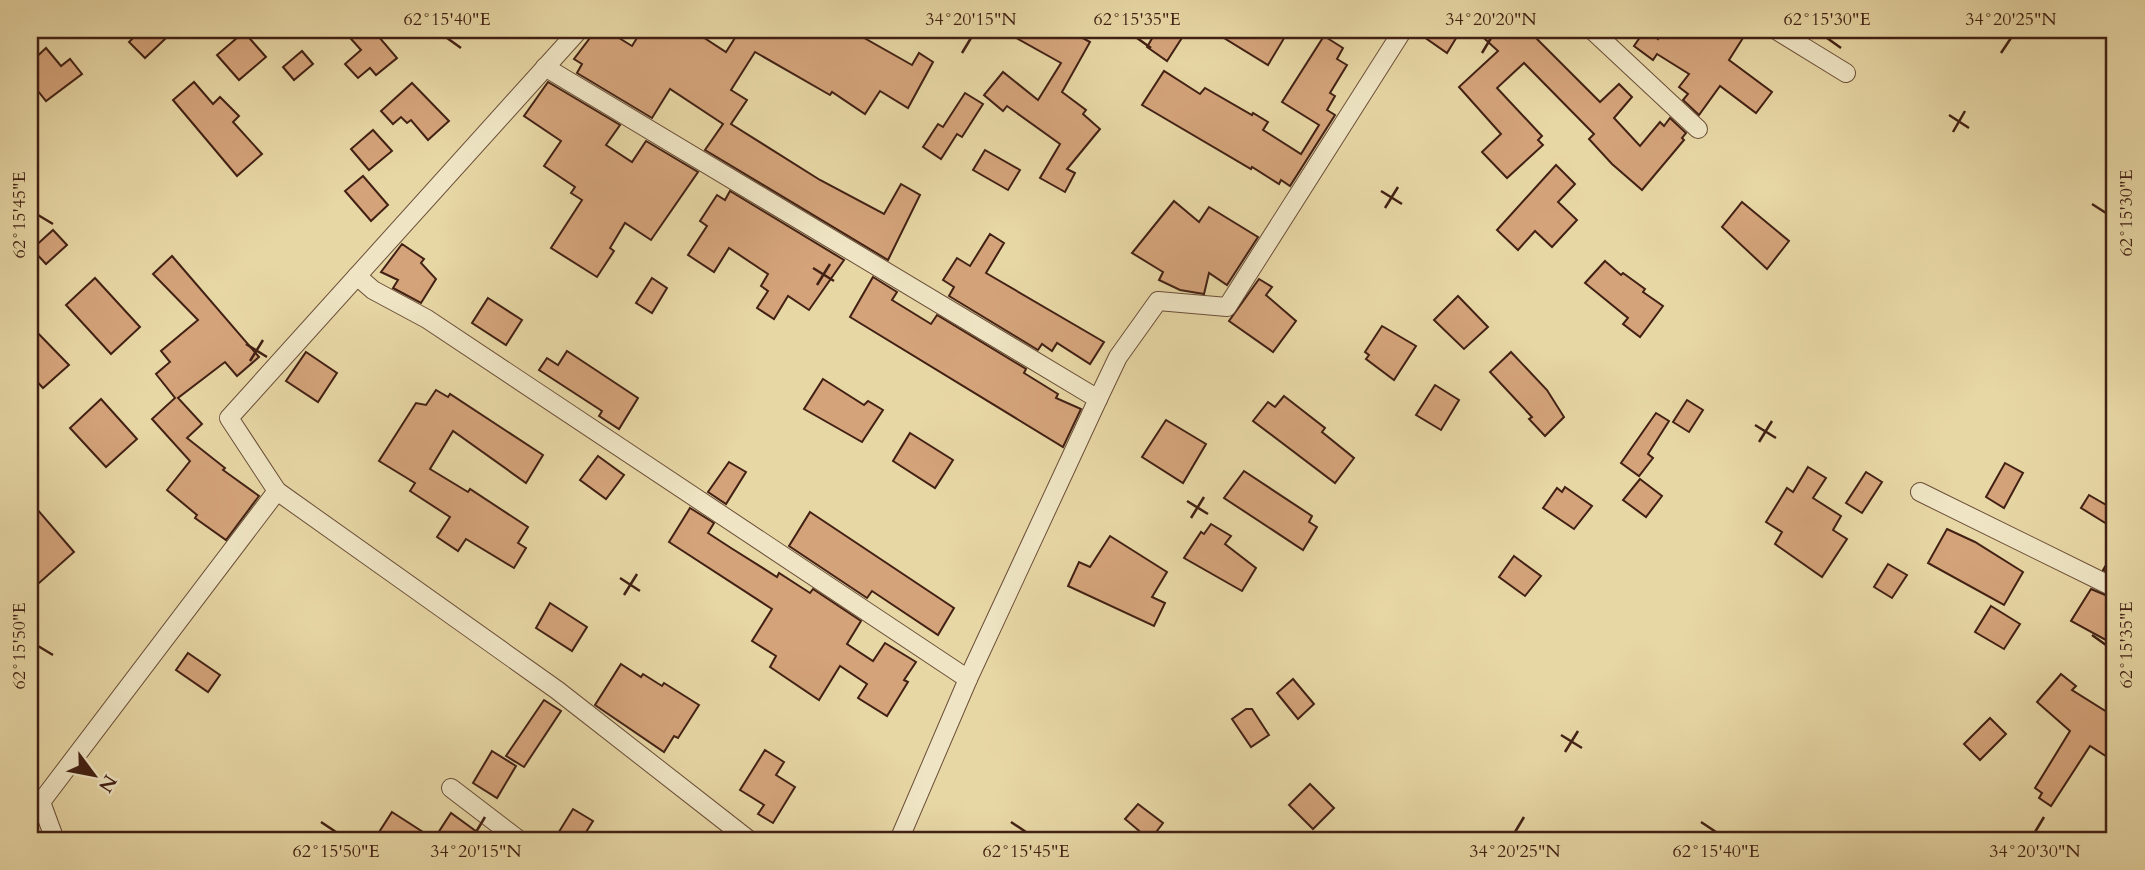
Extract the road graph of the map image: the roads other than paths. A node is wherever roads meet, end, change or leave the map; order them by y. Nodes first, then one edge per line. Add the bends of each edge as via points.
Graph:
1 (579, 30) edge
2 (1403, 30) edge
3 (1592, 30) edge
4 (1776, 30) edge
5 (545, 67) junction
6 (1846, 73) dead end
7 (1698, 129) dead end
8 (357, 276) junction
9 (1098, 399) junction
10 (277, 491) junction
11 (1920, 492) dead end
12 (2115, 588) edge
13 (968, 679) junction
14 (451, 788) dead end
15 (55, 840) edge
16 (519, 840) edge
17 (749, 840) edge
18 (899, 840) edge

1 - 5 street
2 - 9 street via 1227,307 1157,301 1118,357
3 - 7 street
4 - 6 street
5 - 8 street
5 - 9 street
8 - 10 street via 229,418
8 - 13 street
9 - 13 street
10 - 15 street via 41,802
10 - 17 street via 557,690
11 - 12 street
13 - 18 street
14 - 16 street

